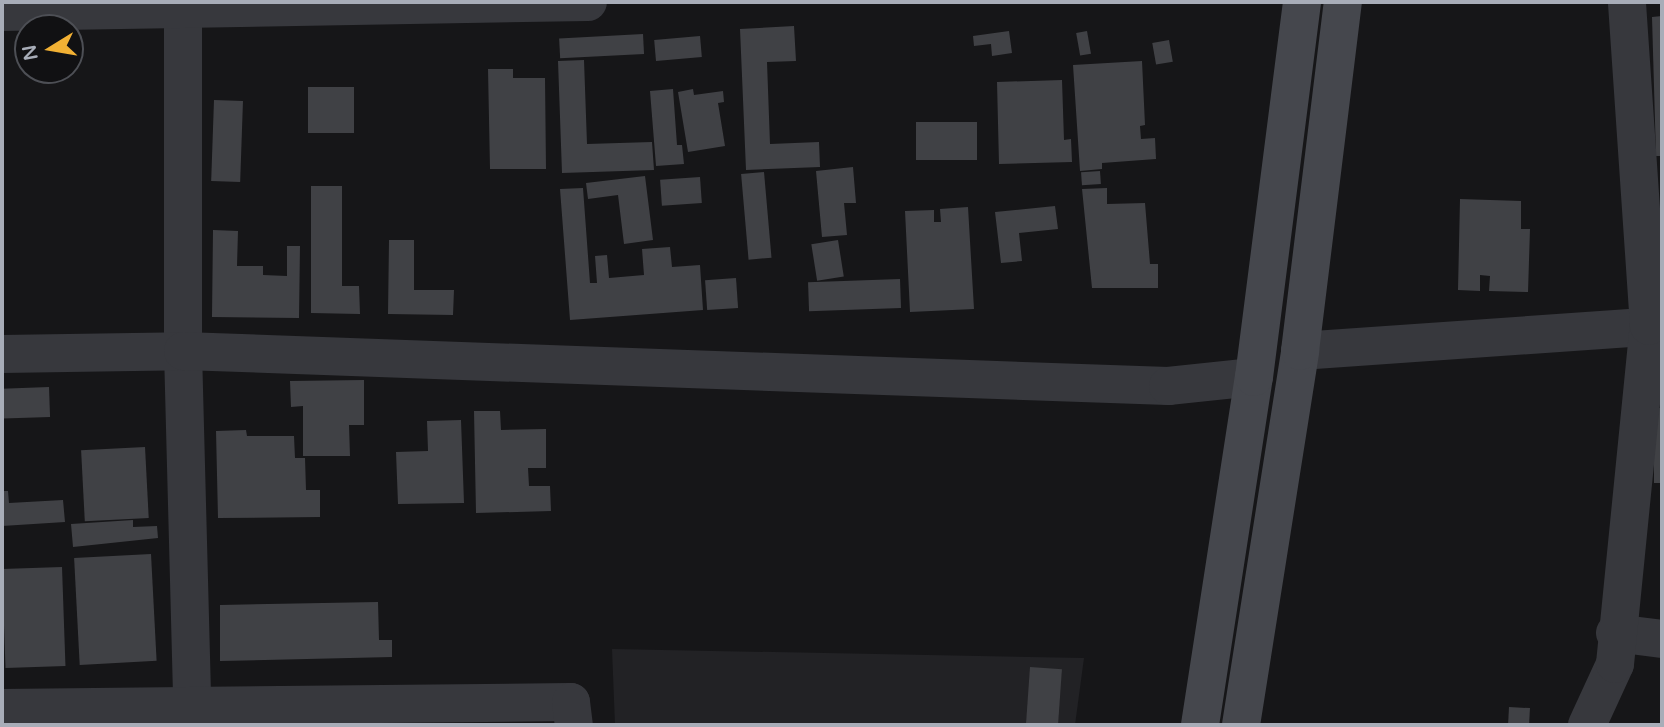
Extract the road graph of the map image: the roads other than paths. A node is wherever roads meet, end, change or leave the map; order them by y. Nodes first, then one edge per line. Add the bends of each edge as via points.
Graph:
1 (589, 2) edge
2 (1302, 2) edge
3 (1343, 2) edge
4 (1628, 2) edge
5 (183, 5) edge
6 (2, 12) edge
7 (1656, 326) edge
8 (183, 351) junction
9 (1300, 351) junction
10 (2, 354) edge
11 (1254, 377) junction
12 (1615, 633) junction
13 (1662, 639) edge
14 (2, 708) edge
15 (193, 715) edge
16 (574, 725) edge
17 (1199, 725) edge
18 (1241, 725) edge
19 (1587, 725) edge

1 - 5 street
2 - 11 street
3 - 9 street
4 - 7 street
5 - 6 street
5 - 8 street
7 - 9 street
7 - 12 street
8 - 10 street
8 - 11 street via 1168,386
8 - 15 street
9 - 18 street
11 - 17 street
12 - 13 street
12 - 19 street via 1615,664
14 - 15 street
15 - 16 street via 571,702

